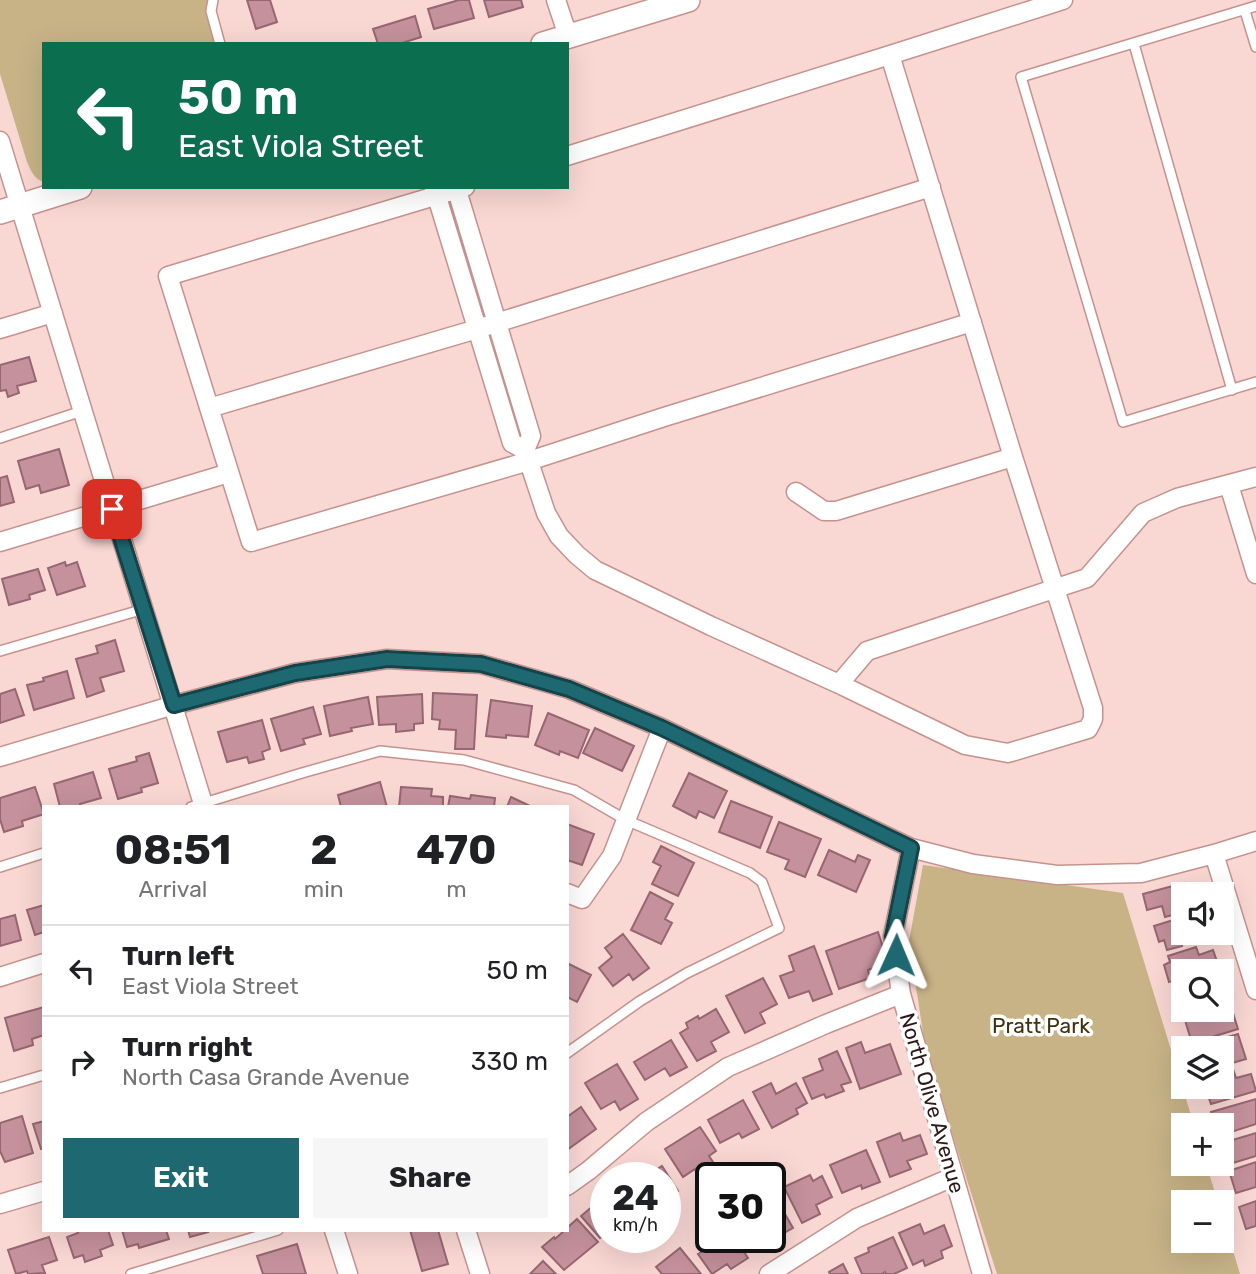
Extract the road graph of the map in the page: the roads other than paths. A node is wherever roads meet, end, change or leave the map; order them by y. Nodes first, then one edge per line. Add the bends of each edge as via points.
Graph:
1 (213, 0) edge
2 (555, 0) edge
3 (688, 0) edge
4 (1063, 0) edge
5 (1256, 6) edge
6 (1245, 10) junction
7 (568, 36) junction
8 (219, 42) edge
9 (549, 42) edge
10 (1134, 44) junction
11 (1256, 46) edge
12 (890, 55) junction
13 (0, 141) edge
14 (569, 155) edge
15 (931, 187) junction
16 (74, 189) edge
17 (459, 189) edge
18 (435, 191) edge
19 (10, 209) edge
20 (52, 313) junction
21 (972, 322) junction
22 (497, 323) junction
23 (0, 329) edge
24 (477, 329) junction
25 (1256, 382) edge
26 (1232, 390) junction
27 (209, 408) junction
28 (82, 411) junction
29 (0, 438) edge
30 (527, 456) junction
31 (1013, 457) junction
32 (229, 473) junction
33 (1256, 477) edge
34 (1229, 485) junction
35 (796, 492) dead end
36 (112, 509) junction
37 (0, 542) edge
38 (1256, 575) edge
39 (1055, 589) junction
40 (144, 609) junction
41 (0, 652) edge
42 (839, 684) junction
43 (174, 705) junction
44 (662, 728) junction
45 (0, 757) edge
46 (199, 805) edge
47 (202, 805) edge
48 (626, 820) junction
49 (1256, 841) edge
50 (911, 848) junction
51 (42, 854) edge
52 (1214, 854) junction
53 (0, 867) edge
54 (569, 894) edge
55 (42, 964) edge
56 (0, 977) edge
57 (1256, 990) edge
58 (901, 995) junction
59 (569, 1053) edge
60 (42, 1076) edge
61 (0, 1088) edge
62 (953, 1177) junction
63 (569, 1185) edge
64 (42, 1192) edge
65 (0, 1204) edge
66 (271, 1232) edge
67 (335, 1232) edge
68 (470, 1232) edge
69 (131, 1274) edge
70 (348, 1274) edge
71 (480, 1274) edge
72 (769, 1274) edge
73 (982, 1274) edge

1 - 8 lane via 211,11
2 - 7 street
3 - 7 street
4 - 12 street
5 - 6 lane
6 - 10 lane
6 - 11 lane
7 - 9 street
10 - 26 lane
10 - 26 lane via 1021,77 1123,422
12 - 14 street
12 - 15 street
13 - 19 street
15 - 21 street
15 - 22 street
16 - 19 street
17 - 22 street
18 - 24 street
18 - 27 street via 168,276
19 - 20 street
20 - 23 street
20 - 28 street
21 - 30 street
21 - 31 street
22 - 24 street
22 - 30 street via 531,436
24 - 27 street
24 - 30 street via 512,443
25 - 26 lane
27 - 32 street
28 - 29 lane
28 - 36 street
30 - 32 street via 251,542
30 - 42 street via 559,536 595,570
31 - 35 street via 836,512 824,511
31 - 39 street
32 - 36 street
33 - 34 street
34 - 38 street
34 - 39 street via 1177,498 1143,513 1087,578
36 - 37 street
36 - 40 street
39 - 42 street via 867,651
39 - 42 street via 1093,708 1088,729 1008,753 965,745
40 - 41 lane
40 - 43 street
43 - 44 street via 295,673 387,659 481,664 569,689
43 - 45 street
43 - 46 street
44 - 48 street
44 - 50 street
47 - 48 lane via 380,751 464,760 513,772 574,790
48 - 54 street via 612,856 582,900
48 - 59 lane via 750,873 762,882 779,928 687,973
49 - 52 street
50 - 52 street via 973,864 1057,876 1141,873
50 - 58 street, North Olive Avenue via 893,936
51 - 53 lane
52 - 57 street
55 - 56 street
58 - 62 street, North Olive Avenue
58 - 63 street via 729,1067 646,1122
60 - 61 lane
62 - 72 street via 857,1218
62 - 73 street, North Olive Avenue
64 - 65 street
66 - 69 lane
67 - 70 street
68 - 71 street

